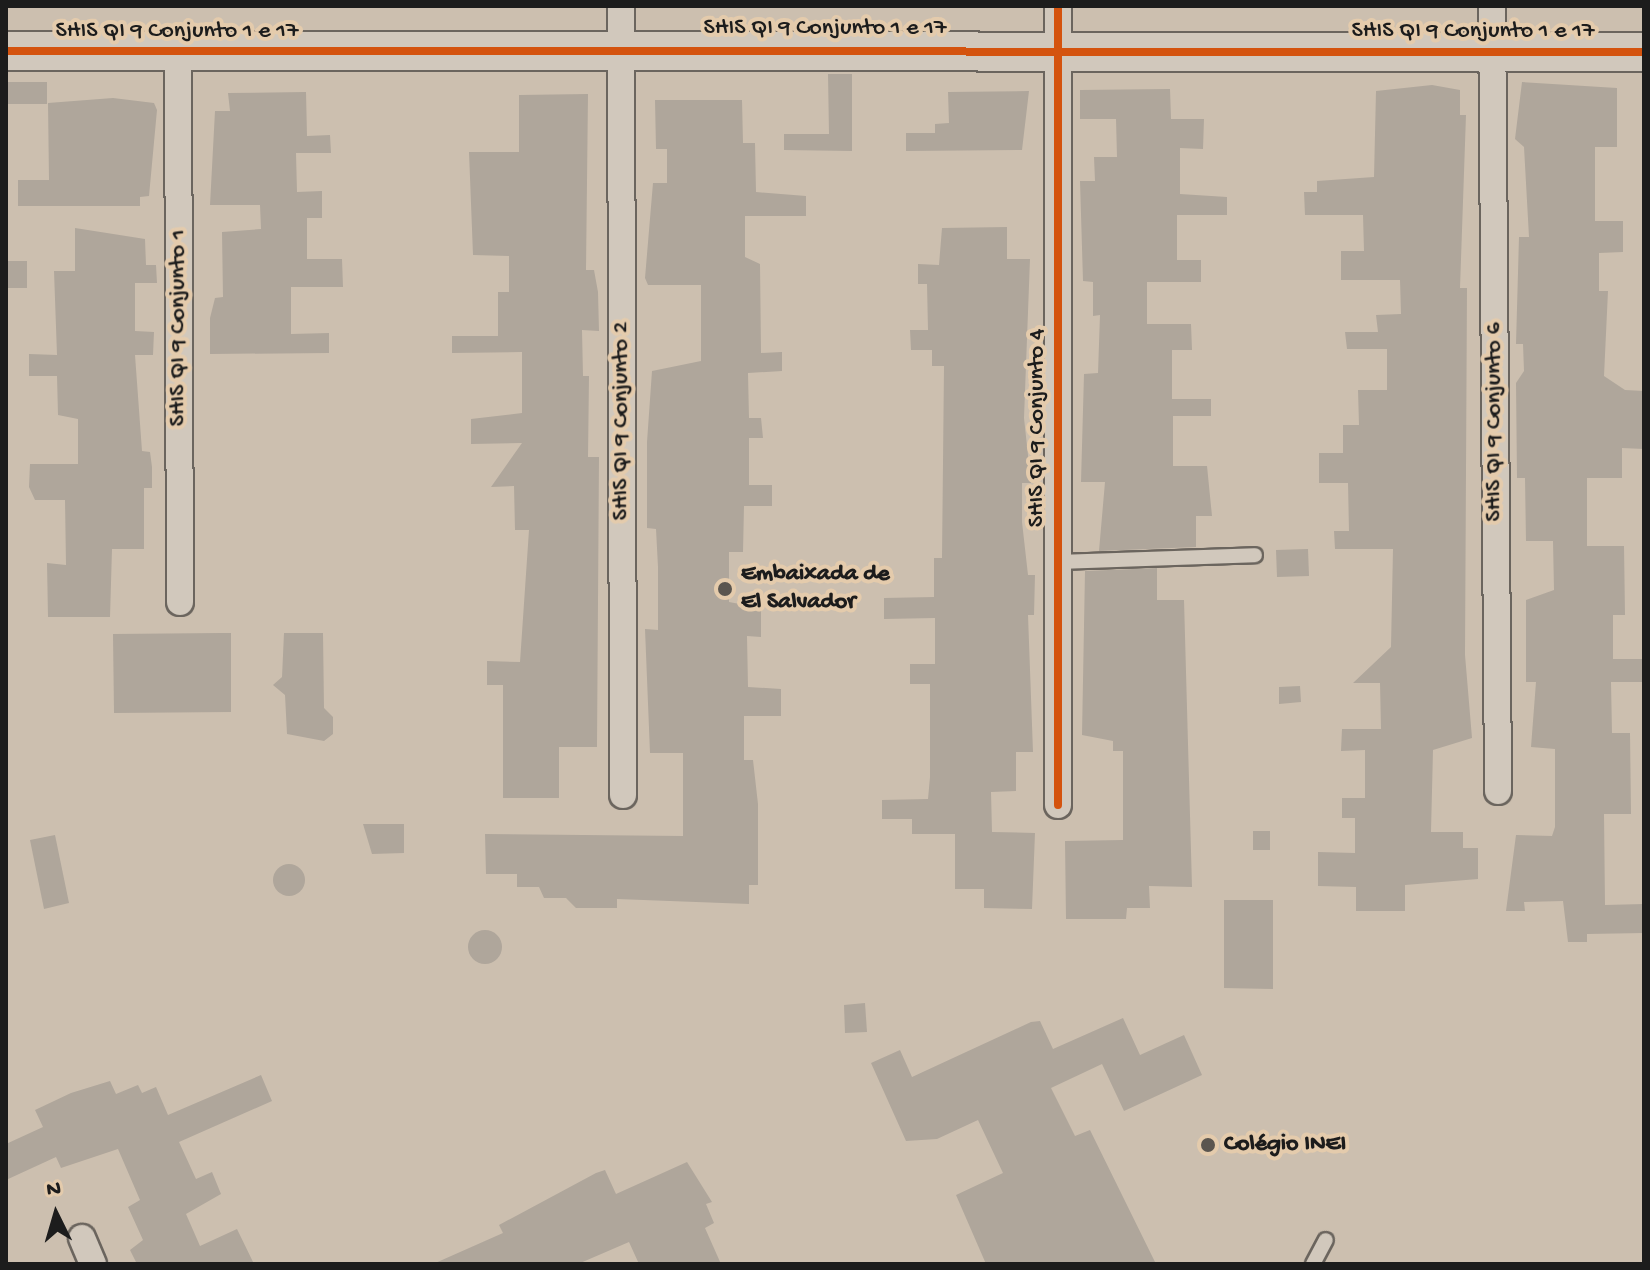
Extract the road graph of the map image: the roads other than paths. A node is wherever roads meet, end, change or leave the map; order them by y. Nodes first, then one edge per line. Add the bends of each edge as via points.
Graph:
1 (621, 6) edge
2 (1058, 6) edge
3 (1492, 6) edge
4 (621, 47) junction
5 (6, 51) edge
6 (1059, 51) junction
7 (1492, 52) junction
8 (1644, 52) edge
9 (178, 55) junction
10 (1255, 555) dead end
11 (1058, 562) junction
12 (180, 602) dead end
13 (1498, 791) dead end
14 (623, 795) dead end
15 (1058, 805) dead end
16 (82, 1238) dead end
17 (1326, 1240) dead end
18 (93, 1264) edge
19 (1313, 1264) edge

1 - 4 street, SHIS QI 9 Conjunto 2
2 - 6 street, SHIS QI 9 Conjunto 4
3 - 7 street, SHIS QI 9 Conjunto 6
4 - 6 street, SHIS QI 9 Conjunto 1 e 17
4 - 9 street, SHIS QI 9 Conjunto 1 e 17
4 - 14 street, SHIS QI 9 Conjunto 2
5 - 9 street, SHIS QI 9 Conjunto 1 e 17
6 - 7 street, SHIS QI 9 Conjunto 1 e 17
6 - 11 street, SHIS QI 9 Conjunto 4
7 - 8 street, SHIS QI 9 Conjunto 1 e 17
7 - 13 street, SHIS QI 9 Conjunto 6
9 - 12 street, SHIS QI 9 Conjunto 1
10 - 11 lane
11 - 15 street, SHIS QI 9 Conjunto 4
16 - 18 street
17 - 19 lane

